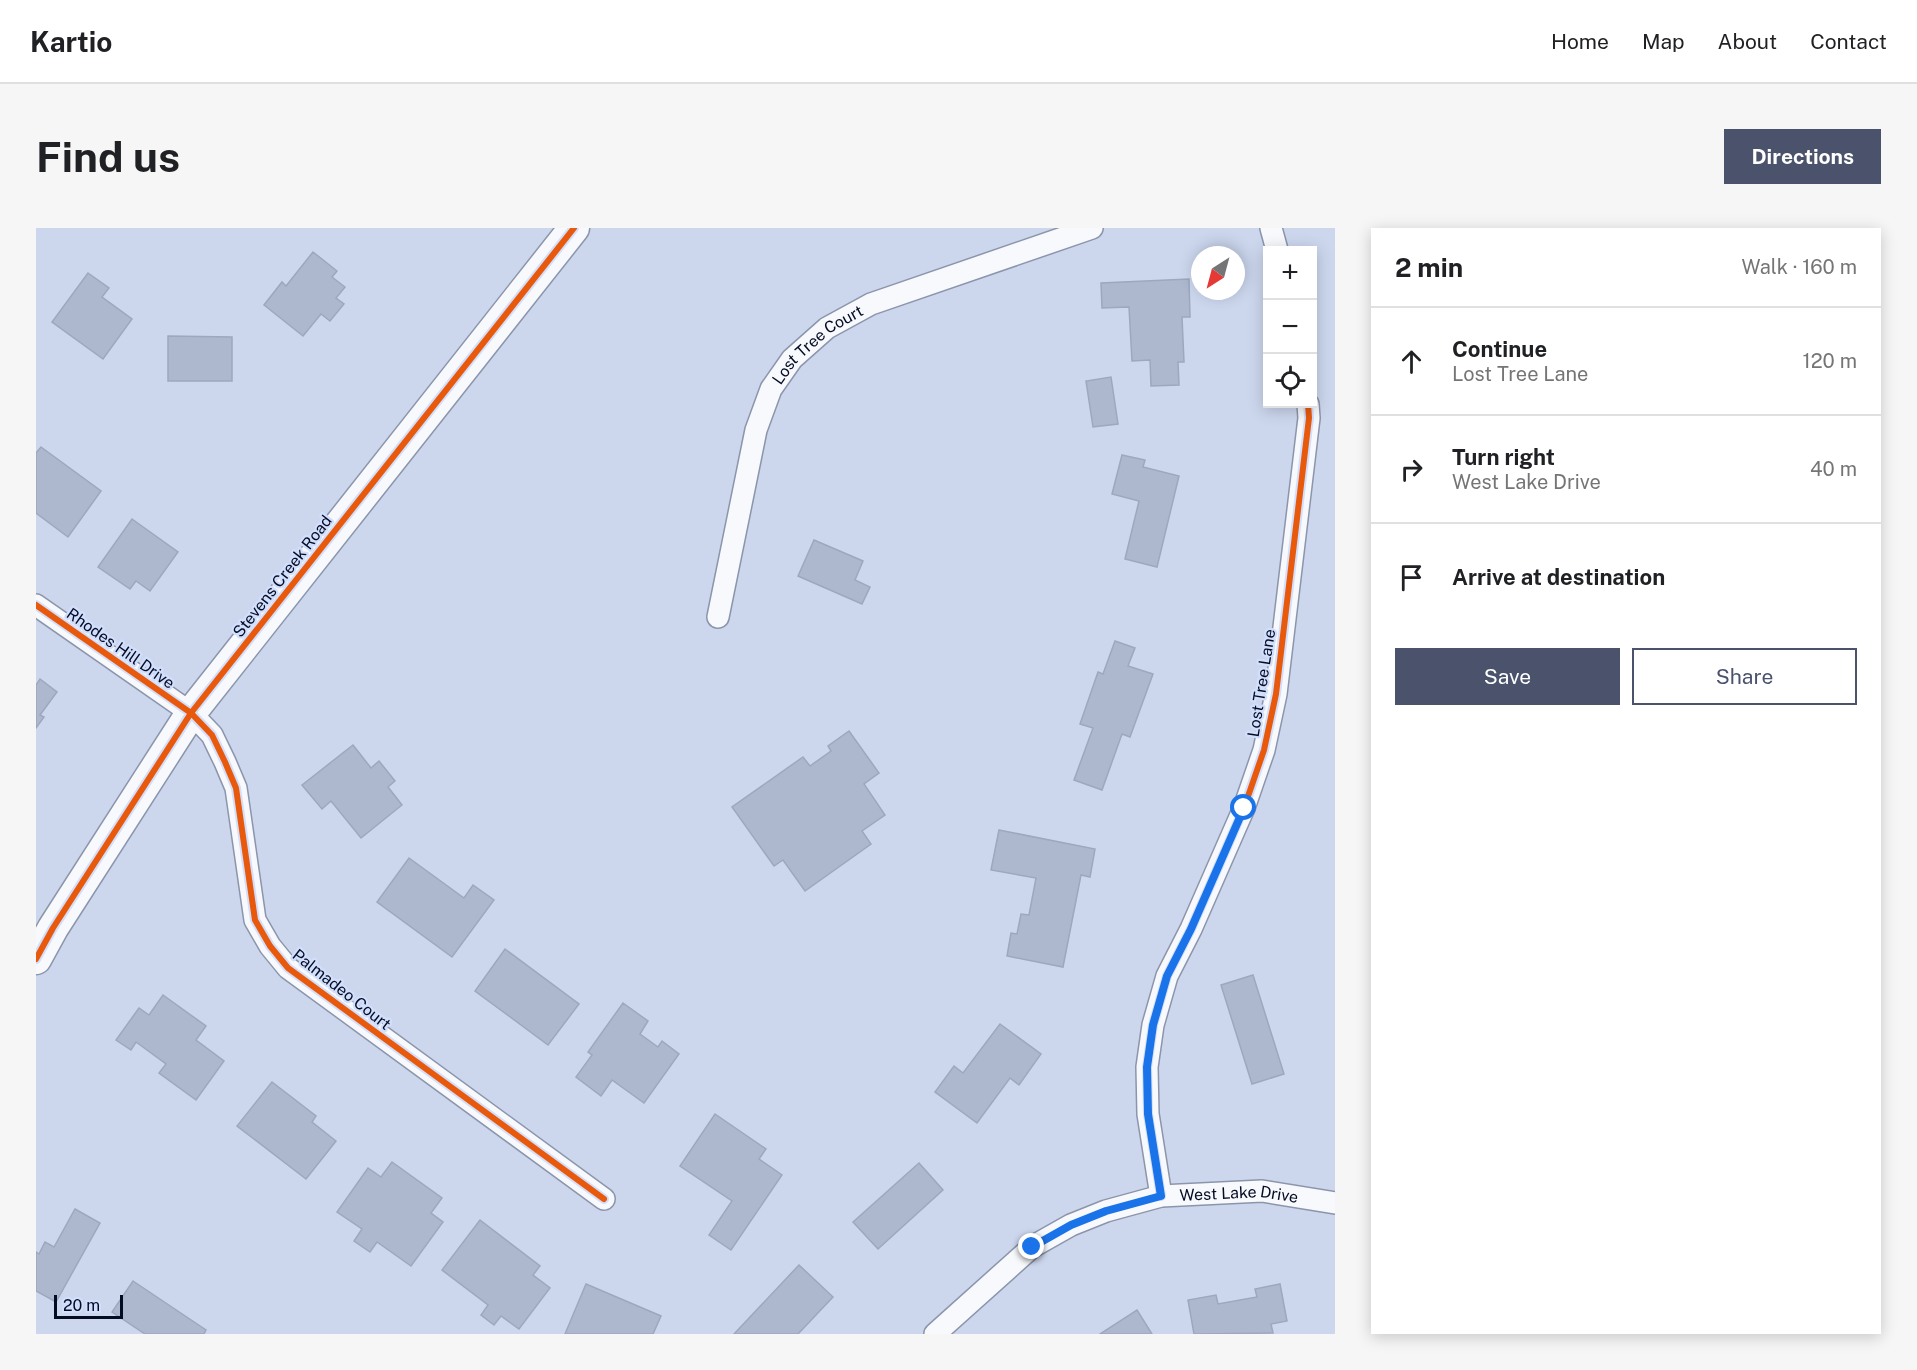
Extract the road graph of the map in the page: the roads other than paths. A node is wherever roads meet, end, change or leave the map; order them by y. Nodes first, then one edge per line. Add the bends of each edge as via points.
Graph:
1 (574, 228) edge
2 (1092, 228) edge
3 (1270, 228) edge
4 (1276, 246) edge
5 (1308, 408) edge
6 (36, 605) edge
7 (718, 617) dead end
8 (191, 713) junction
9 (36, 959) edge
10 (1161, 1196) junction
11 (604, 1199) dead end
12 (1335, 1203) edge
13 (935, 1334) edge

1 - 8 street, Stevens Creek Road
2 - 7 street, Lost Tree Court via 871,304 827,328 792,359 771,389 756,430
3 - 4 street
5 - 10 street, Lost Tree Lane via 1276,694 1264,750 1244,808 1167,976 1153,1025 1147,1067 1148,1114
6 - 8 street, Rhodes Hill Drive
8 - 9 street, Stevens Creek Road
8 - 11 street, Palmadeo Court via 212,735 236,788 255,920 288,968
10 - 12 street, West Lake Drive via 1262,1191
10 - 13 street, West Lake Drive via 1106,1211 1032,1247

